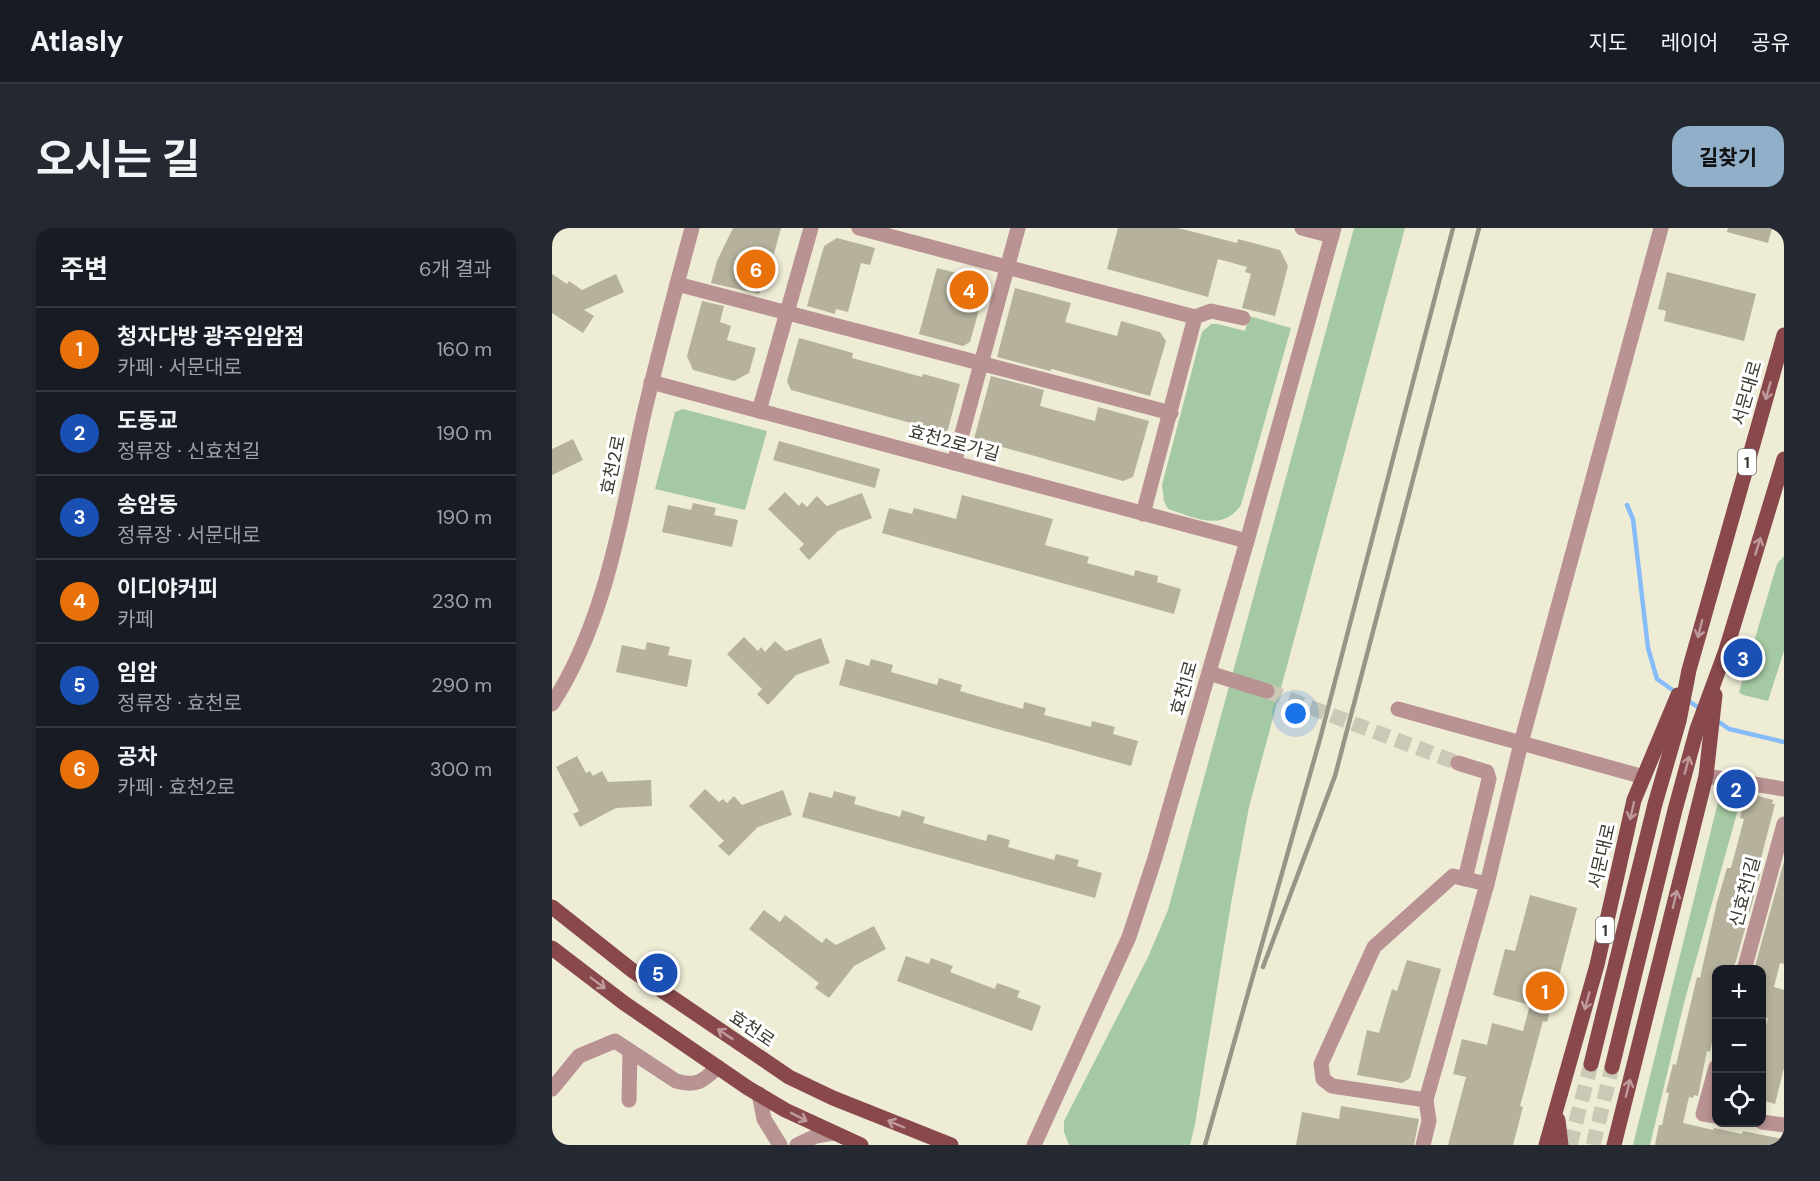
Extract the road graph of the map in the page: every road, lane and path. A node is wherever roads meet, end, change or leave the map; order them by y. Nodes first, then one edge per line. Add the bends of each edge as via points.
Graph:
1 (692, 228) edge
2 (811, 228) edge
3 (859, 228) edge
4 (1018, 228) edge
5 (1302, 228) edge
6 (1661, 228) edge
7 (1333, 232) edge
8 (1007, 267) junction
9 (677, 284) junction
10 (786, 312) junction
11 (1196, 317) junction
12 (1243, 318) dead end
13 (1784, 335) edge
14 (980, 363) junction
15 (651, 382) junction
16 (759, 411) junction
17 (1171, 413) junction
18 (1784, 459) edge
19 (954, 463) junction
20 (1143, 513) junction
21 (1247, 541) junction
22 (1209, 673) junction
23 (1268, 691) tunnel mouth
24 (552, 704) edge
25 (1398, 709) dead end
26 (1673, 719) junction
27 (1705, 728) junction
28 (1521, 743) junction
29 (1458, 763) tunnel mouth
30 (1706, 776) junction
31 (1644, 777) junction
32 (1784, 789) edge
33 (1783, 834) edge
34 (1466, 879) junction
35 (1487, 884) junction
36 (552, 907) edge
37 (552, 948) edge
38 (1744, 965) edge
39 (630, 1051) junction
40 (1591, 1064) tunnel mouth
41 (718, 1067) junction
42 (1612, 1067) tunnel mouth
43 (1712, 1081) edge
44 (552, 1089) edge
45 (759, 1094) junction
46 (628, 1100) dead end
47 (1426, 1100) junction
48 (1558, 1102) junction
49 (1712, 1115) edge
50 (1766, 1122) edge
51 (1783, 1123) edge
52 (1618, 1129) junction
53 (833, 1133) junction
54 (780, 1145) edge
55 (797, 1145) edge
56 (861, 1145) edge
57 (951, 1145) edge
58 (1034, 1145) edge
59 (1422, 1145) edge
60 (1546, 1145) edge
61 (1561, 1145) edge
62 (1607, 1145) edge
63 (1614, 1145) edge

1 - 9 street, 효천2로
2 - 10 street
3 - 8 street
4 - 8 street
5 - 7 street
6 - 28 street
7 - 21 street, 효천1로
8 - 11 street
8 - 14 street
9 - 10 street
9 - 15 street, 효천2로
10 - 14 street
10 - 16 street
11 - 12 street via 1212,311
11 - 17 street
13 -> 26 main road, 서문대로 / 1
14 - 17 street
14 - 19 street
15 - 16 street, 효천2로가길
15 - 24 street, 효천2로 via 612,559 579,651
16 - 19 street, 효천2로가길
17 - 20 street
27 -> 18 main road, 1
19 - 20 street, 효천2로가길
20 - 21 street, 효천2로가길
21 - 22 street, 효천1로
22 - 23 street
22 - 58 street, 효천1로 via 1129,937
25 - 28 street
26 - 31 main road, 서문대로 / 1
26 - 40 main road
27 - 30 main road
42 -> 27 main road via 1675,810
28 - 31 street
28 - 35 street
29 - 34 street via 1487,772 1489,779
30 - 32 street
52 -> 30 main road
31 -> 48 main road, 서문대로 / 1 via 1634,801 1597,965
33 - 38 street, 신효천1길
34 - 35 street
34 - 47 street via 1453,876 1374,947 1322,1064 1323,1079 1332,1086
35 - 47 street
57 -> 36 main road, 효천로 via 789,1077 633,971
37 -> 41 main road
39 - 41 street via 687,1084 696,1084
39 - 44 street via 615,1041 579,1056
39 - 46 street
41 - 45 main road
43 - 49 street via 1703,1114
45 -> 53 main road
45 - 54 street via 764,1119
47 - 59 street via 1429,1121
48 - 60 main road, 서문대로 / 1
48 - 61 main road
50 - 51 street
52 - 62 main road
52 - 63 main road
53 - 55 street
53 - 56 main road

